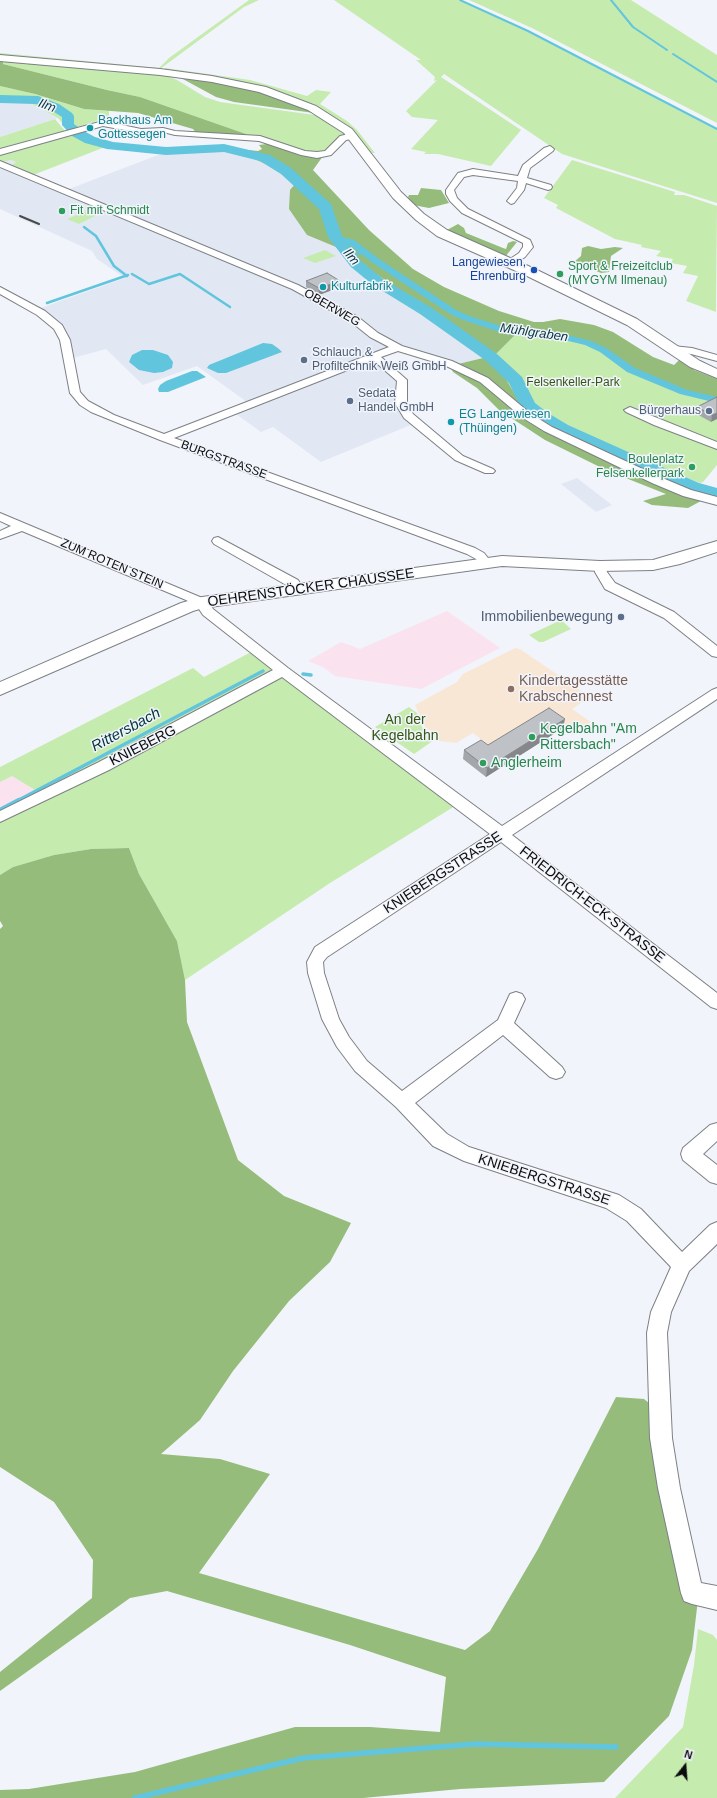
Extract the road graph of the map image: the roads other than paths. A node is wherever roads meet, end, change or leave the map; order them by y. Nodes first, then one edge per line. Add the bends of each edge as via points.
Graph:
1 (0, 58) edge
2 (350, 133) junction
3 (550, 149) dead end
4 (0, 152) edge
5 (0, 164) edge
6 (522, 179) junction
7 (548, 187) dead end
8 (511, 201) dead end
9 (510, 263) junction
10 (0, 290) edge
11 (398, 348) junction
12 (674, 349) junction
13 (374, 356) junction
14 (717, 358) edge
15 (717, 374) edge
16 (630, 410) dead end
17 (164, 438) junction
18 (717, 446) edge
19 (489, 471) dead end
20 (717, 501) edge
21 (0, 517) edge
22 (22, 526) junction
23 (0, 535) edge
24 (218, 541) dead end
25 (717, 546) edge
26 (486, 563) junction
27 (600, 566) junction
28 (299, 590) junction
29 (202, 603) junction
30 (717, 653) edge
31 (283, 671) junction
32 (0, 689) edge
33 (717, 693) edge
34 (0, 817) edge
35 (502, 835) junction
36 (516, 999) dead end
37 (717, 1002) edge
38 (504, 1025) junction
39 (556, 1072) dead end
40 (402, 1102) junction
41 (716, 1131) dead end
42 (717, 1176) edge
43 (717, 1231) edge
44 (682, 1264) junction
45 (717, 1598) edge

1 - 2 main road via 152,71 228,81 295,100 320,112
2 - 4 street via 328,153 317,155 266,140 163,130 141,131 103,123
2 - 9 main road via 398,195 420,217 454,239
3 - 6 street via 529,163
5 - 11 street, OBERWEG via 295,287 354,319 374,335
6 - 7 street
6 - 8 street via 521,188
6 - 9 street via 467,172 461,175 450,190 453,199 466,211 527,242 528,247 522,255
9 - 12 main road via 632,322
10 - 17 street, BURGSTRASSE via 52,320 58,327 65,340 75,394 79,399 110,418
11 - 13 street
11 - 20 street, OBERWEG via 466,371 484,380 548,429 686,493
12 - 14 street
12 - 15 main road via 695,364
13 - 17 street
13 - 19 street via 402,380 401,404 408,416 460,458
16 - 18 street
17 - 26 street, BURGSTRASSE via 471,551
21 - 22 street, ZUM ROTEN STEIN
22 - 23 street
22 - 29 street, ZUM ROTEN STEIN
24 - 28 street via 293,583
25 - 27 main road, OEHRENSTÖCKER CHAUSSEE via 663,563
26 - 27 main road, OEHRENSTÖCKER CHAUSSEE via 511,561
26 - 28 main road, OEHRENSTÖCKER CHAUSSEE
27 - 30 street via 610,586 669,615
28 - 29 main road, OEHRENSTÖCKER CHAUSSEE
29 - 31 street, FRIEDRICH-ECK-STRASSE via 208,612
29 - 32 main road, OEHRENSTÖCKER CHAUSSEE via 187,607
31 - 34 street, KNIEBERG via 131,752
31 - 35 street, FRIEDRICH-ECK-STRASSE
33 - 35 street, KNIEBERGSTRASSE
35 - 37 street, FRIEDRICH-ECK-STRASSE
35 - 40 street, KNIEBERGSTRASSE via 321,952 315,962 331,1020 343,1042 361,1066
36 - 38 street
38 - 39 street
38 - 40 street
40 - 44 street, KNIEBERGSTRASSE via 440,1140 464,1153 612,1201 634,1215
41 - 42 street via 690,1154
43 - 44 street
44 - 45 street via 660,1312 657,1334 661,1438 692,1593

